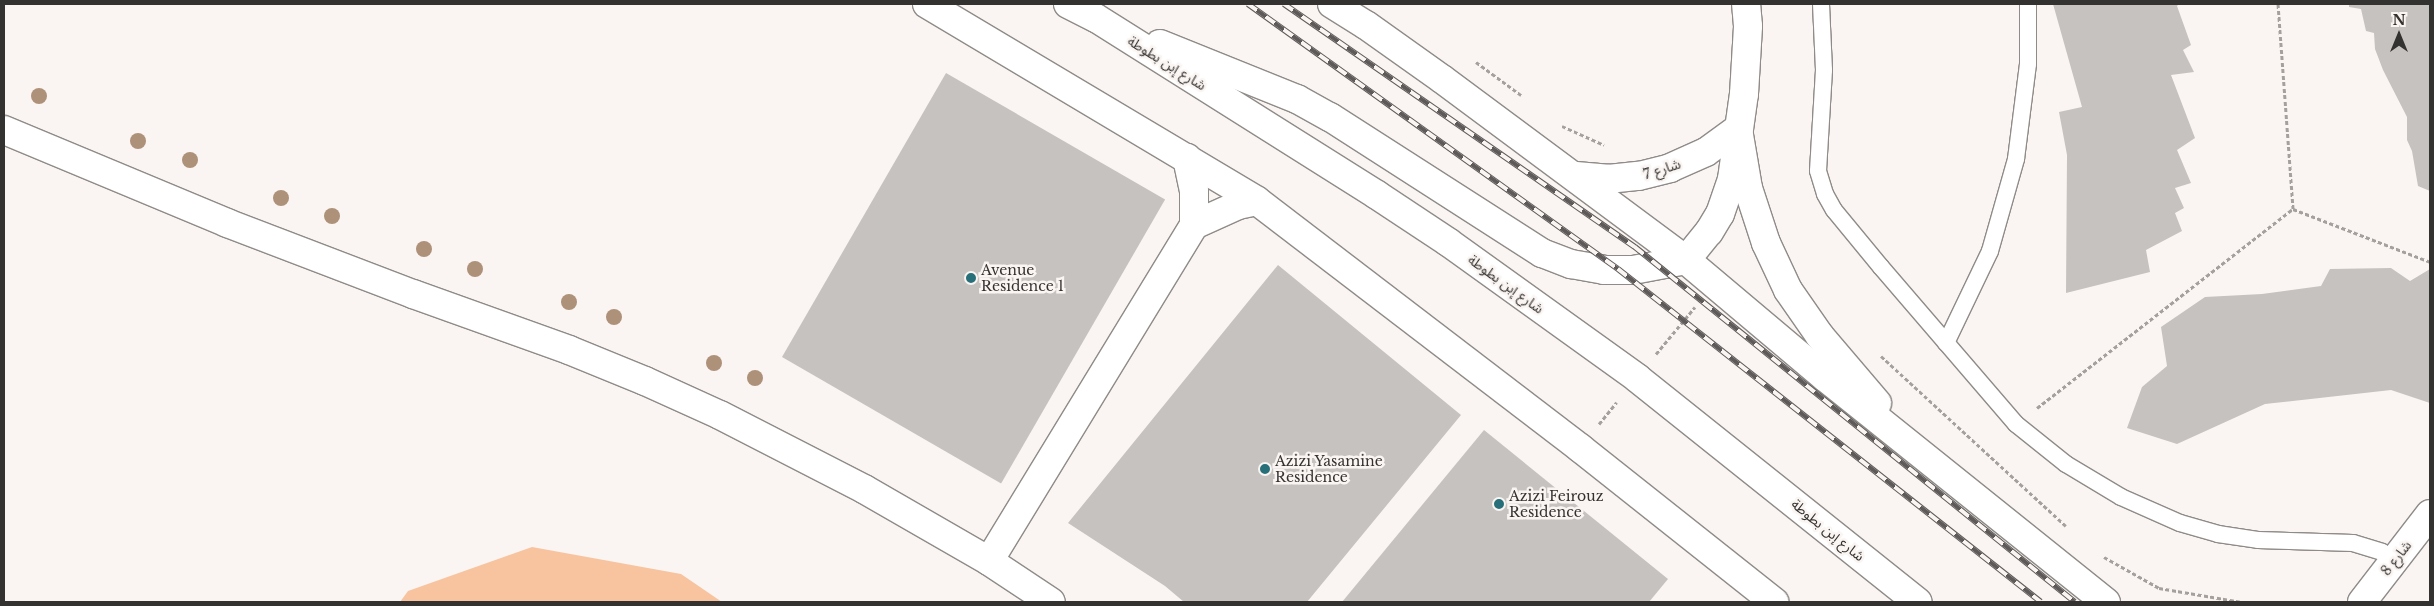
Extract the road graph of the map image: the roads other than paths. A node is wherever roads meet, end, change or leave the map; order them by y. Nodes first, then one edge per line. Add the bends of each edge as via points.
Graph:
1 (927, 4) edge
2 (1068, 4) edge
3 (1332, 4) edge
4 (1746, 4) edge
5 (1821, 4) edge
6 (2028, 4) edge
7 (1096, 18) junction
8 (1738, 129) junction
9 (4, 130) edge
10 (1187, 158) junction
11 (1576, 176) junction
12 (1257, 201) junction
13 (1194, 225) junction
14 (1686, 260) junction
15 (1946, 342) junction
16 (1914, 448) junction
17 (2430, 514) edge
18 (2394, 560) junction
19 (989, 561) junction
20 (1051, 602) edge
21 (1774, 602) edge
22 (1918, 602) edge
23 (2106, 602) edge
24 (2362, 602) edge

1 - 10 street
2 - 7 street, شارع إبن بطوطة
3 - 11 street via 1374,30
4 - 8 street via 1745,74
5 - 15 lane via 1824,70 1818,171 1825,194 1834,210
6 - 15 lane via 2028,64 2016,159 1990,251
7 - 14 street via 1297,99 1542,253 1571,264 1604,270 1633,270
7 - 22 street, شارع إبن بطوطة via 1448,242 1637,378
8 - 11 street, شارع 7 via 1706,152 1670,168 1608,179
8 - 14 street via 1728,196 1709,232
8 - 16 street via 1748,188 1766,243 1788,290 1820,336
9 - 19 street via 255,234 645,381 720,415 838,476
10 - 12 street
10 - 13 street via 1194,191
11 - 14 street
12 - 13 street via 1238,205
12 - 21 street via 1580,448
13 - 19 street
14 - 16 street
15 - 18 lane via 2016,424 2066,464 2121,497 2180,523 2218,534 2258,540 2353,543 2382,552
16 - 23 street
17 - 18 street, شارع 8
18 - 24 street, شارع 8
19 - 20 street

